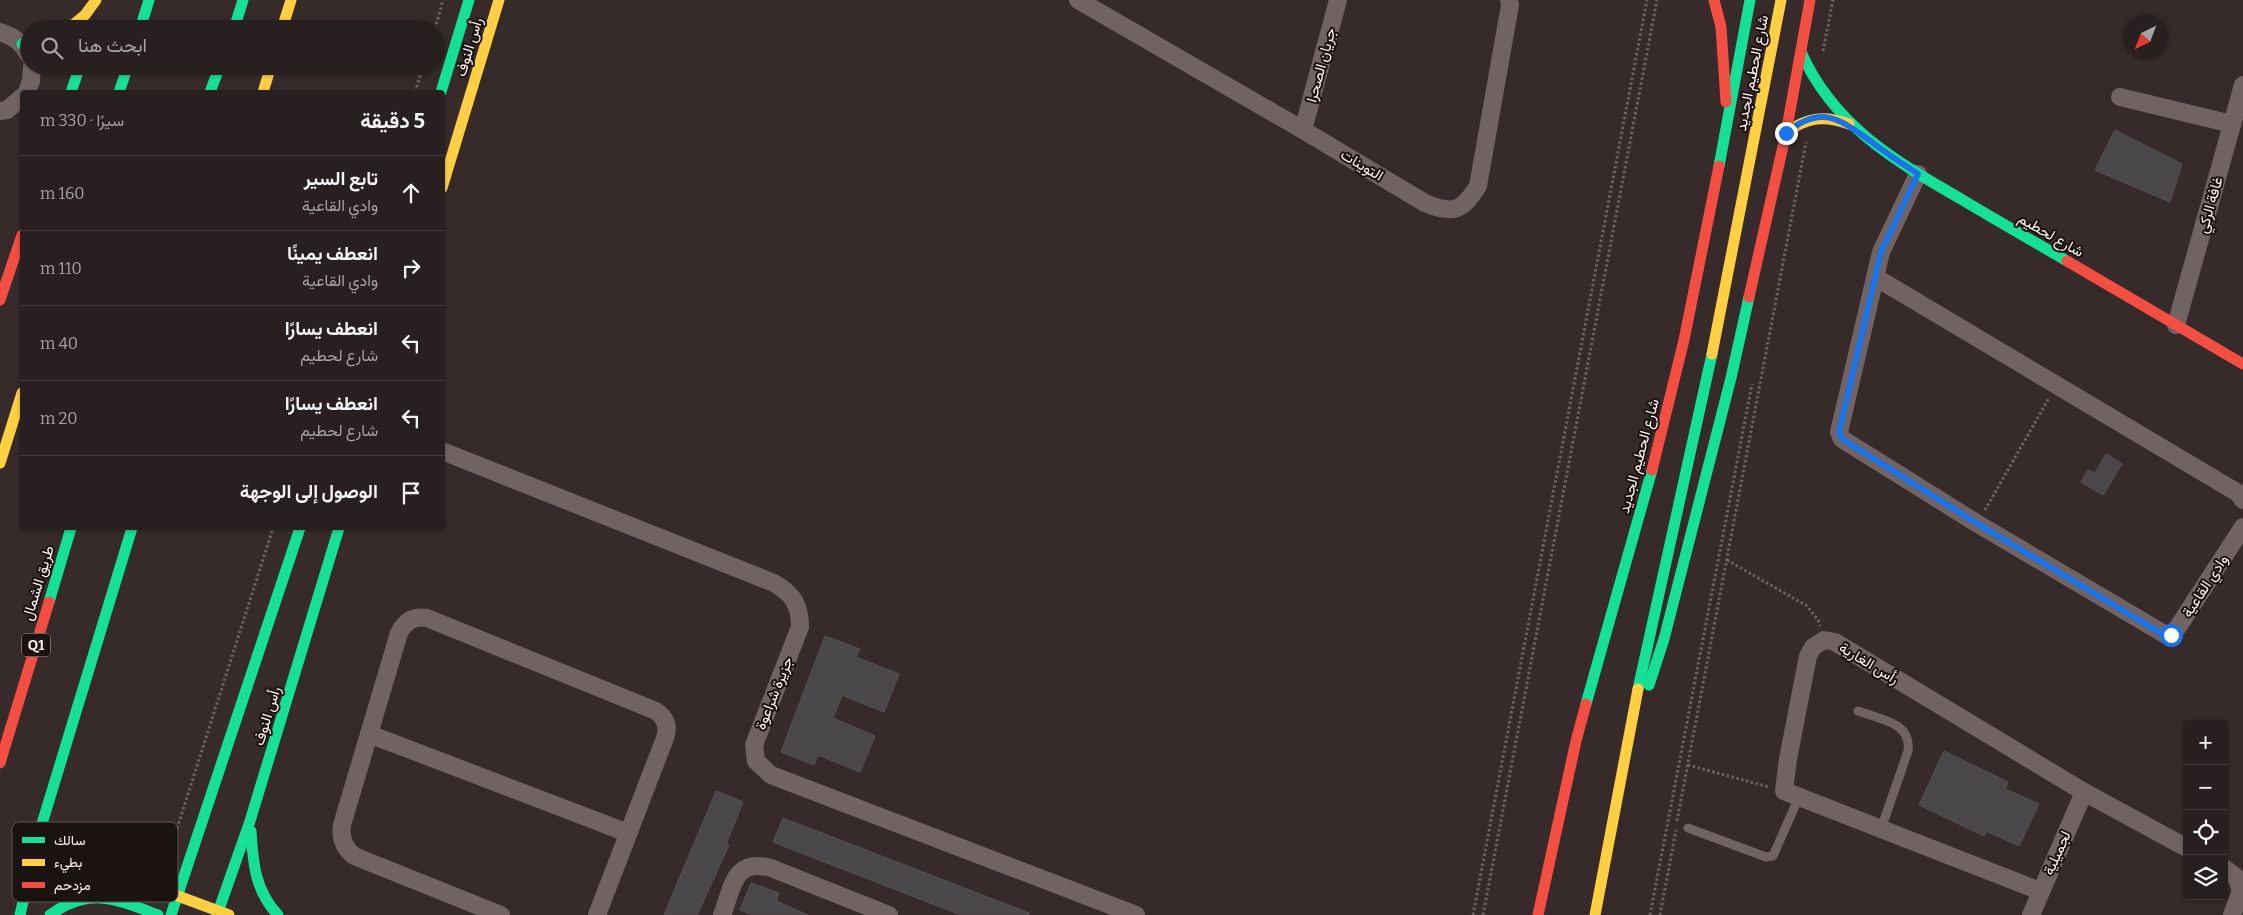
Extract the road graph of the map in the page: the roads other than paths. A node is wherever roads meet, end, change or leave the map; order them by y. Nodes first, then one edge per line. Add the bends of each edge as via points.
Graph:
1 (96, 0) edge
2 (103, 0) edge
3 (149, 0) edge
4 (243, 0) edge
5 (291, 0) edge
6 (469, 0) edge
7 (499, 0) edge
8 (1078, 0) edge
9 (1338, 0) edge
10 (1509, 0) edge
11 (1714, 0) edge
12 (1750, 0) edge
13 (1782, 0) edge
14 (1810, 0) edge
15 (78, 20) edge
16 (97, 20) edge
17 (143, 20) edge
18 (237, 20) edge
19 (285, 20) edge
20 (0, 32) edge
21 (20, 42) edge
22 (1801, 52) junction
23 (31, 75) edge
24 (77, 75) edge
25 (125, 75) edge
26 (217, 75) edge
27 (268, 75) edge
28 (2243, 85) edge
29 (27, 90) edge
30 (72, 90) edge
31 (120, 90) edge
32 (211, 90) edge
33 (264, 90) edge
34 (442, 90) edge
35 (2120, 97) dead end
36 (20, 99) edge
37 (0, 111) edge
38 (1727, 123) junction
39 (1849, 124) junction
40 (2232, 124) junction
41 (1303, 130) junction
42 (1786, 133) junction
43 (1918, 174) junction
44 (445, 178) edge
45 (20, 241) edge
46 (1876, 277) junction
47 (0, 298) edge
48 (2176, 325) junction
49 (2235, 351) edge
50 (2243, 364) edge
51 (20, 399) edge
52 (445, 452) edge
53 (0, 463) edge
54 (2243, 500) edge
55 (2243, 527) edge
56 (70, 530) edge
57 (131, 530) edge
58 (299, 530) edge
59 (338, 530) edge
60 (1858, 711) dead end
61 (369, 734) junction
62 (1627, 740) junction
63 (0, 763) edge
64 (2084, 792) junction
65 (1792, 794) junction
66 (250, 821) junction
67 (42, 822) edge
68 (1688, 828) dead end
69 (1881, 829) junction
70 (628, 833) junction
71 (2183, 846) edge
72 (2228, 871) edge
73 (2040, 891) junction
74 (178, 896) joint
75 (13, 902) edge
76 (23, 902) edge
77 (73, 902) edge
78 (121, 902) edge
79 (176, 902) edge
80 (221, 914) edge
81 (8, 915) edge
82 (20, 915) edge
83 (50, 915) edge
84 (158, 915) edge
85 (171, 915) edge
86 (278, 915) edge
87 (502, 915) edge
88 (597, 915) edge
89 (722, 915) edge
90 (889, 915) edge
91 (1136, 915) edge
92 (1538, 915) edge
93 (1595, 915) edge
94 (2031, 915) edge
95 (2232, 915) edge

1 - 15 main road
2 - 16 main road
3 - 17 main road
4 - 18 main road
5 - 19 main road
6 - 34 main road, رأس النوف
7 - 44 main road, رأس النوف
8 - 41 street, التوينات
9 - 41 street, جريان الصحرا
10 - 41 street, التوينات via 1478,186 1458,209 1442,210 1424,204
11 - 38 main road via 1721,27
12 - 38 main road, شارع الحطيم الجديد
13 - 62 main road, شارع الحطيم الجديد via 1706,380
14 - 22 main road
20 - 21 street
22 - 39 main road, شارع لحطيم via 1821,93
22 - 42 main road
23 - 29 street
24 - 30 main road
25 - 31 main road
26 - 32 main road
27 - 33 main road
28 - 40 street, غافة الركي
35 - 40 street
36 - 37 street via 7,110
38 - 92 main road, شارع الحطيم الجديد via 1698,278 1671,394 1576,742
39 - 42 main road, شارع لحطيم via 1818,117 1804,121
39 - 43 main road, شارع لحطيم
40 - 48 street, غافة الركي
42 - 62 main road via 1731,378 1664,639 1654,674
43 - 46 street, وادي القاعية via 1887,234
43 - 48 main road, شارع لحطيم
45 - 47 main road
46 - 54 street via 2238,493
46 - 55 street, وادي القاعية via 1839,432 1849,445 2166,635 2171,635 2178,627
48 - 49 main road, شارع لحطيم
49 - 50 main road, شارع لحطيم
51 - 53 main road
52 - 91 street, جزيرة شراعوة via 774,583 787,591 796,601 800,627 754,745 756,761 771,776
56 - 63 main road, طريق الشمال / Q1
57 - 67 main road
58 - 74 main road, رأس النوف
59 - 66 main road, رأس النوف
60 - 69 lane via 1902,728 1909,743
61 - 70 street
61 - 70 street via 402,628 415,618 427,618 662,714 667,732
61 - 87 street via 342,825 342,839 349,852 361,860
62 - 93 main road, شارع الحطيم الجديد
64 - 65 street, رأس الغارية via 1835,642 1824,640 1812,648 1808,656 1788,759
64 - 71 street, رأس الغارية
64 - 73 street, لجميلية
65 - 68 lane via 1773,856 1766,857
65 - 69 street
66 - 80 main road, رأس النوف
66 - 86 main road via 258,888
69 - 73 street
70 - 88 street
72 - 95 street via 2236,877 2241,890
73 - 94 street, لجميلية
74 - 80 main road
75 - 81 main road
76 - 82 main road
77 - 83 main road
78 - 84 main road
79 - 85 main road, رأس النوف
89 - 90 street via 736,877 747,866 757,864

